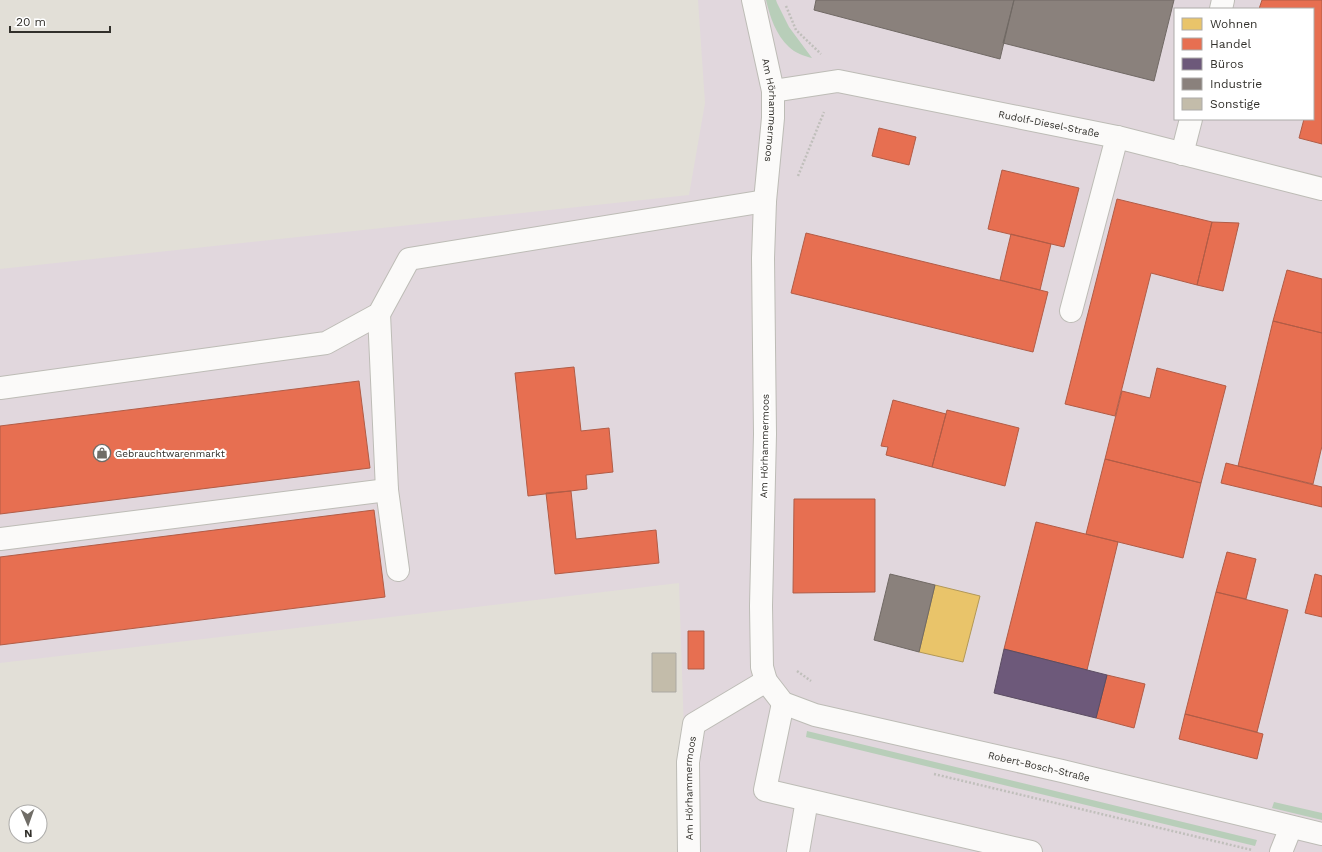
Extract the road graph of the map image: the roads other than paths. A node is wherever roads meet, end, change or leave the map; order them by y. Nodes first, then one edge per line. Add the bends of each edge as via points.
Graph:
1 (753, 0) edge
2 (773, 91) junction
3 (1191, 120) edge
4 (1117, 137) junction
5 (1182, 154) junction
6 (1322, 189) edge
7 (765, 201) junction
8 (1071, 311) dead end
9 (379, 314) junction
10 (0, 388) edge
11 (388, 490) junction
12 (0, 539) edge
13 (398, 570) dead end
14 (766, 681) junction
15 (783, 703) junction
16 (807, 800) junction
17 (1291, 827) junction
18 (1322, 834) edge
19 (689, 852) edge
20 (798, 852) edge
21 (1031, 852) edge
22 (1281, 852) edge

1 - 2 street, Am Hörhammermoos
2 - 4 street, Rudolf-Diesel-Straße via 838,81
2 - 7 street, Am Hörhammermoos
3 - 5 street
4 - 5 street, Rudolf-Diesel-Straße
4 - 8 street
5 - 6 street, Rudolf-Diesel-Straße
7 - 9 street via 409,259
7 - 14 street, Am Hörhammermoos via 765,434 761,606 762,667
9 - 10 street via 326,343
9 - 11 street
11 - 12 street
11 - 13 street
14 - 15 street
14 - 19 street, Am Hörhammermoos via 694,724 688,762
15 - 16 street via 765,790
15 - 17 street, Robert-Bosch-Straße via 815,715 1062,771
16 - 20 street
16 - 21 street
17 - 18 street, Robert-Bosch-Straße
17 - 22 street

